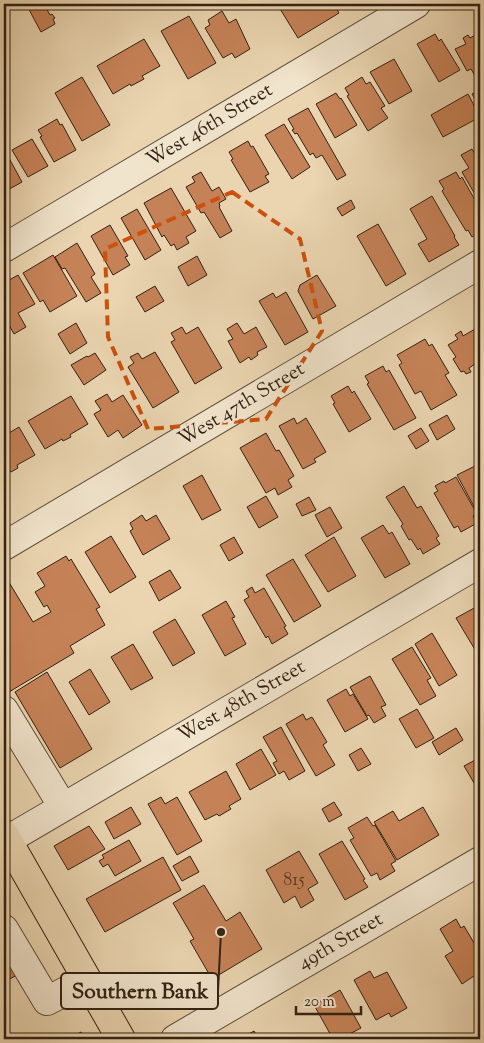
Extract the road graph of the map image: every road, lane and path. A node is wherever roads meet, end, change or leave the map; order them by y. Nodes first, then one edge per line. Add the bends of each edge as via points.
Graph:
1 (416, 4) edge
2 (4, 248) edge
3 (480, 264) edge
4 (4, 546) edge
5 (480, 563) edge
6 (4, 710) edge
7 (63, 807) junction
8 (5, 838) edge
9 (480, 860) edge
10 (4, 929) edge
11 (87, 980) junction
12 (121, 1039) edge
13 (175, 1039) edge

1 - 2 street, West 46th Street
3 - 4 street, West 47th Street
5 - 7 street, West 48th Street
6 - 7 street
7 - 8 street, West 48th Street
8 - 11 main road
9 - 13 street, 49th Street
10 - 11 street via 47,1001
11 - 12 main road

